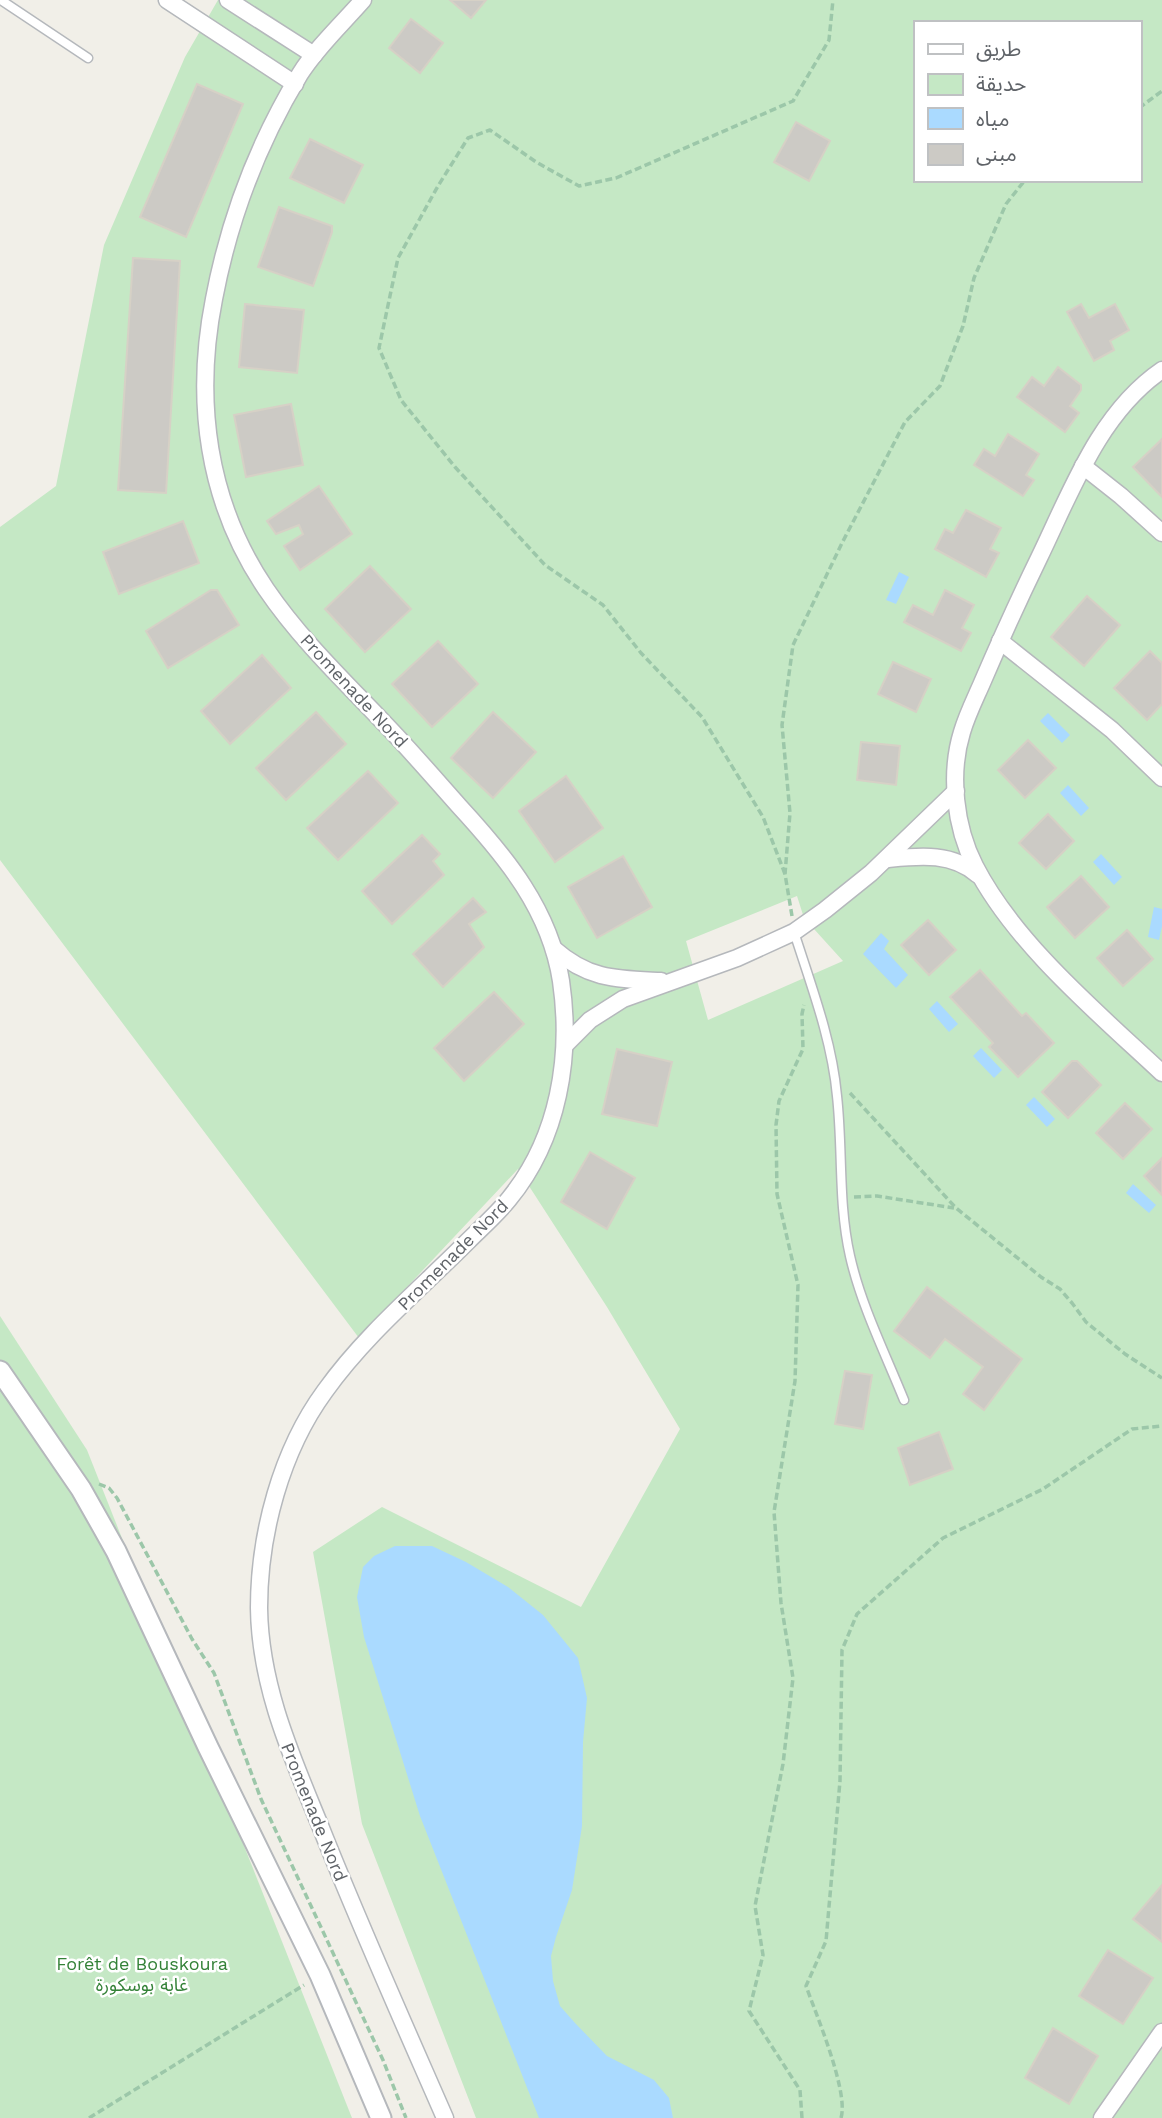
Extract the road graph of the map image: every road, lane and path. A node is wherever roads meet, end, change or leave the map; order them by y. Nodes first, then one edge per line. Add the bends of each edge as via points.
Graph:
1 (1, 0) edge
2 (167, 0) edge
3 (228, 0) edge
4 (363, 0) edge
5 (833, 0) edge
6 (314, 55) junction
7 (88, 58) dead end
8 (295, 85) junction
9 (1162, 90) edge
10 (1141, 106) edge
11 (1023, 182) edge
12 (1162, 370) edge
13 (1083, 467) junction
14 (1162, 533) edge
15 (1000, 640) junction
16 (1162, 778) edge
17 (956, 791) junction
18 (887, 859) junction
19 (785, 874) junction
20 (982, 879) junction
21 (794, 932) junction
22 (554, 949) junction
23 (671, 982) junction
24 (810, 983) junction
25 (566, 1044) junction
26 (1162, 1073) edge
27 (834, 1075) junction
28 (841, 1197) junction
29 (956, 1208) junction
30 (0, 1371) edge
31 (1162, 1378) edge
32 (904, 1400) dead end
33 (1162, 1426) edge
34 (81, 1489) junction
35 (320, 1975) junction
36 (1162, 2032) edge
37 (89, 2118) edge
38 (381, 2118) edge
39 (406, 2118) edge
40 (445, 2118) edge
41 (802, 2118) edge
42 (841, 2118) edge
43 (1102, 2118) edge

1 - 7 lane
2 - 8 street
3 - 6 street
4 - 6 street, Promenade Nord
5 - 19 path via 829,40 793,100 616,178 579,186 491,130 468,138 398,258 379,348 401,400 456,467 545,565 603,605 702,717 763,817
6 - 8 street, Promenade Nord
8 - 22 street, Promenade Nord via 249,176 211,310 204,406 222,497 242,548 281,610 503,856 533,900
9 - 10 path
11 - 19 path via 1006,204 974,278 963,326 940,386 905,422 793,645 782,724 790,813
12 - 13 street via 1121,409
13 - 14 street
13 - 15 street
15 - 16 street via 1112,730
15 - 17 street via 962,732
17 - 18 street
17 - 20 street via 965,840
18 - 20 street via 951,860
18 - 21 street
19 - 21 path
20 - 26 street via 1048,962
21 - 23 street
21 - 24 lane
22 - 23 street via 595,974
22 - 25 street, Promenade Nord
23 - 25 street via 622,999 590,1020
24 - 27 lane
24 - 41 path via 802,1014 803,1049 779,1101 776,1125 777,1194 798,1285 795,1381 774,1512 793,1678 783,1764 755,1906 763,1955 749,2011 800,2090
25 - 40 street, Promenade Nord via 553,1114 512,1196 371,1335 304,1424 279,1487 260,1580 264,1657 282,1732
27 - 28 lane
27 - 29 path
28 - 29 path via 877,1196
28 - 32 lane via 854,1272
29 - 31 path via 1060,1289 1086,1322 1115,1346
30 - 34 street
33 - 42 path via 1132,1429 1043,1489 943,1538 857,1614 842,1650 840,1781 826,1941 806,1986 836,2072 844,2109
34 - 35 street via 116,1551
34 - 39 path via 100,1484 117,1498 214,1673 261,1799
35 - 37 path
35 - 38 street
36 - 43 street

